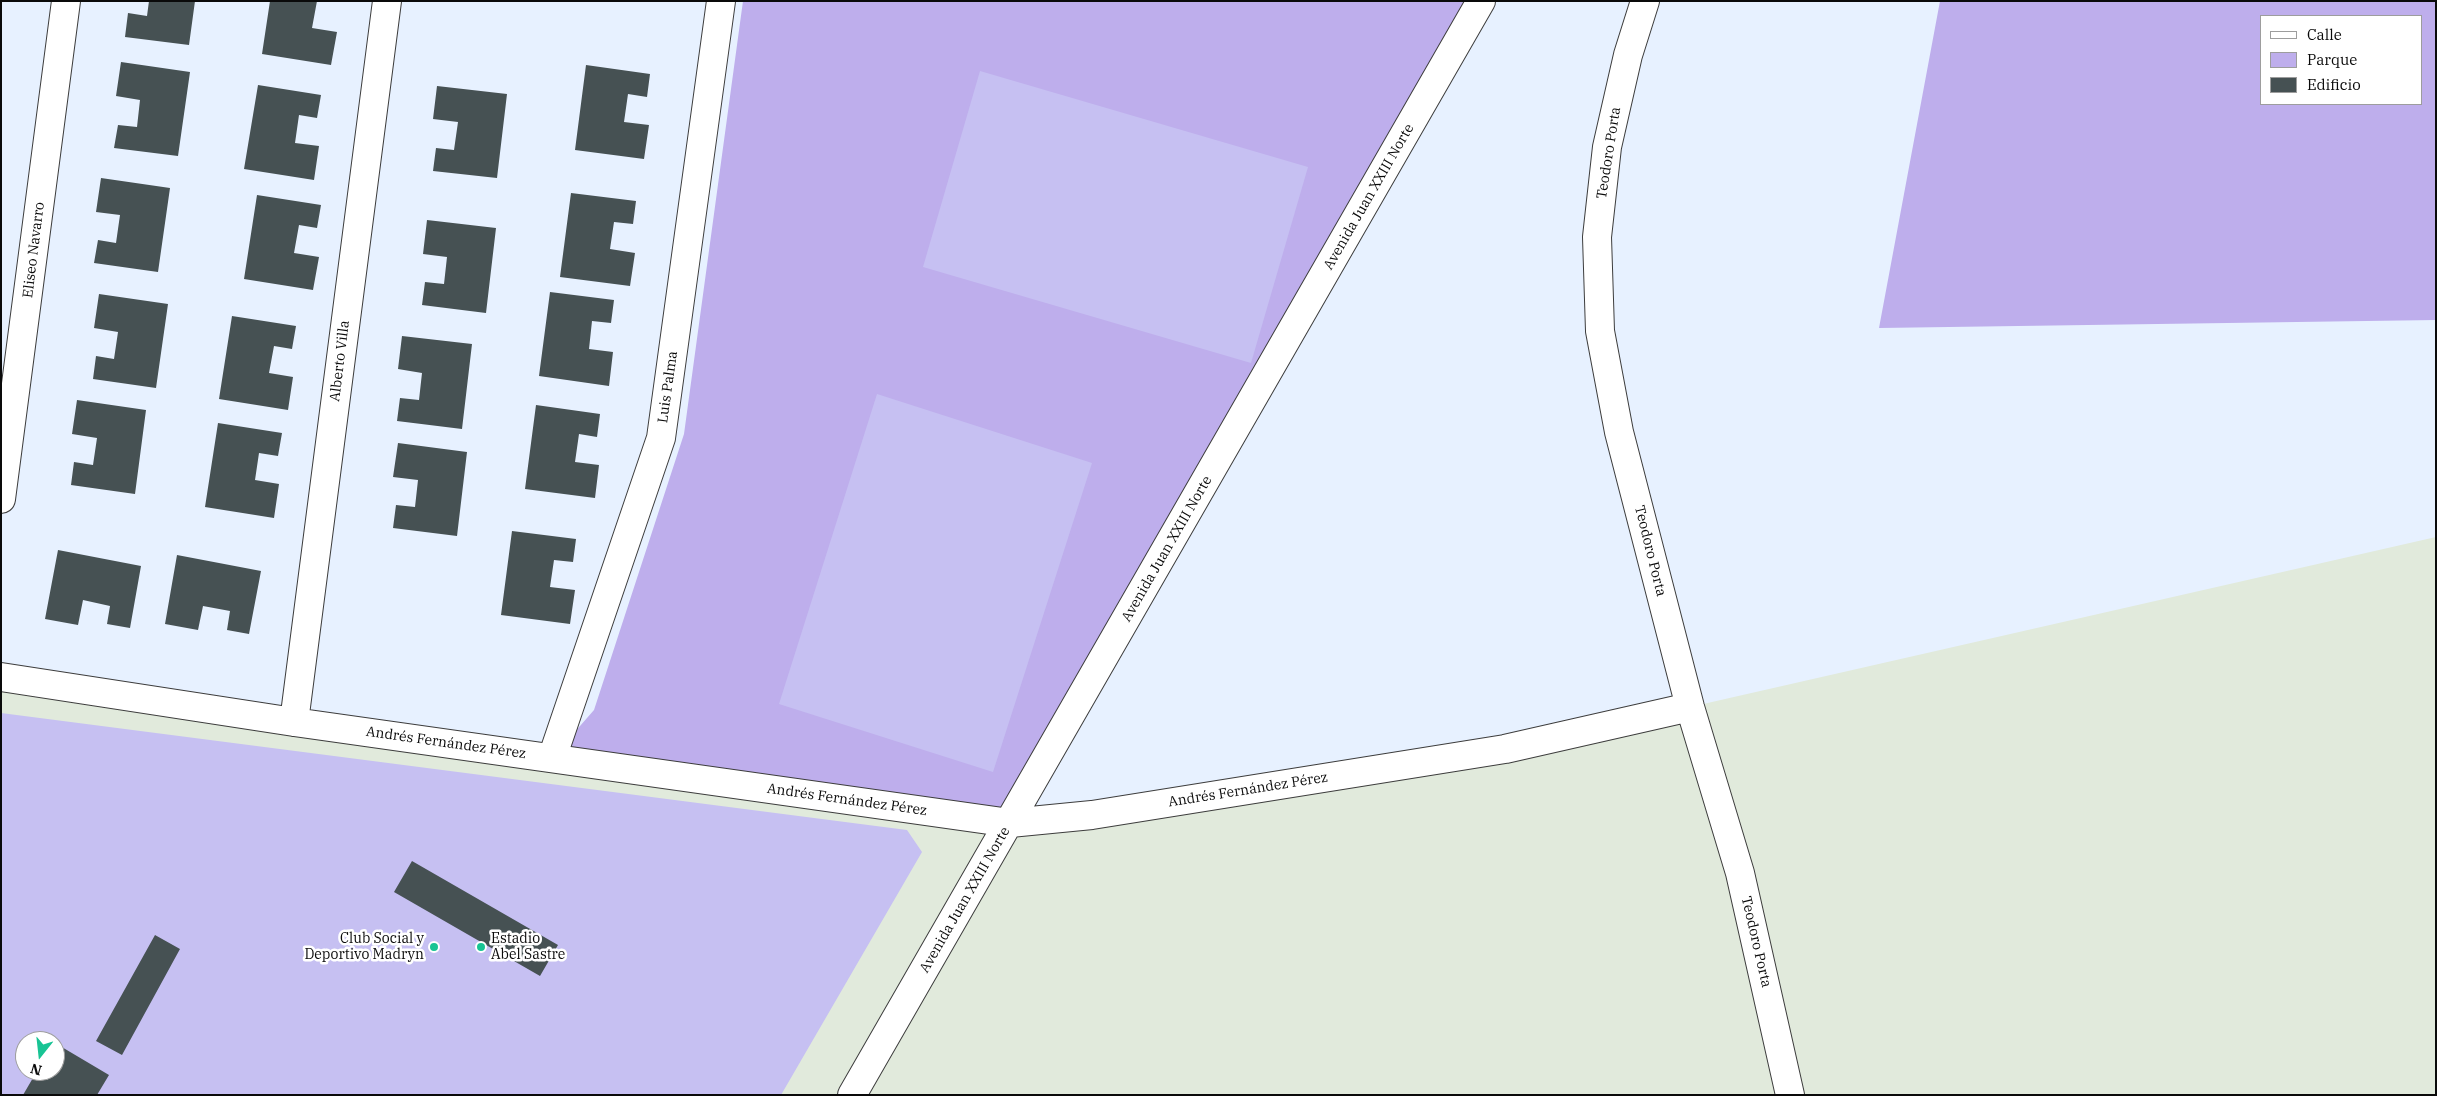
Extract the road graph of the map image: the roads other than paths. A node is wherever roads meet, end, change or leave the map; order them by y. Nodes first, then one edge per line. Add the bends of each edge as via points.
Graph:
1 (66, 1) edge
2 (386, 1) edge
3 (721, 1) edge
4 (1481, 1) edge
5 (1645, 1) edge
6 (1, 499) edge
7 (1, 677) edge
8 (1690, 707) junction
9 (294, 722) junction
10 (552, 758) junction
11 (1010, 824) junction
12 (852, 1095) edge
13 (1790, 1095) edge

1 - 6 street, Eliseo Navarro
2 - 9 street, Alberto Villa
3 - 10 street, Luis Palma via 661,438
4 - 11 street, Avenida Juan XXIII Norte
5 - 8 street, Teodoro Porta via 1628,55 1607,147 1597,237 1600,332 1619,432
7 - 9 street, Andrés Fernández Pérez
8 - 11 street, Andrés Fernández Pérez via 1505,749 1092,815
8 - 13 street, Teodoro Porta via 1740,873
9 - 10 street, Andrés Fernández Pérez
10 - 11 street, Andrés Fernández Pérez
11 - 12 street, Avenida Juan XXIII Norte

